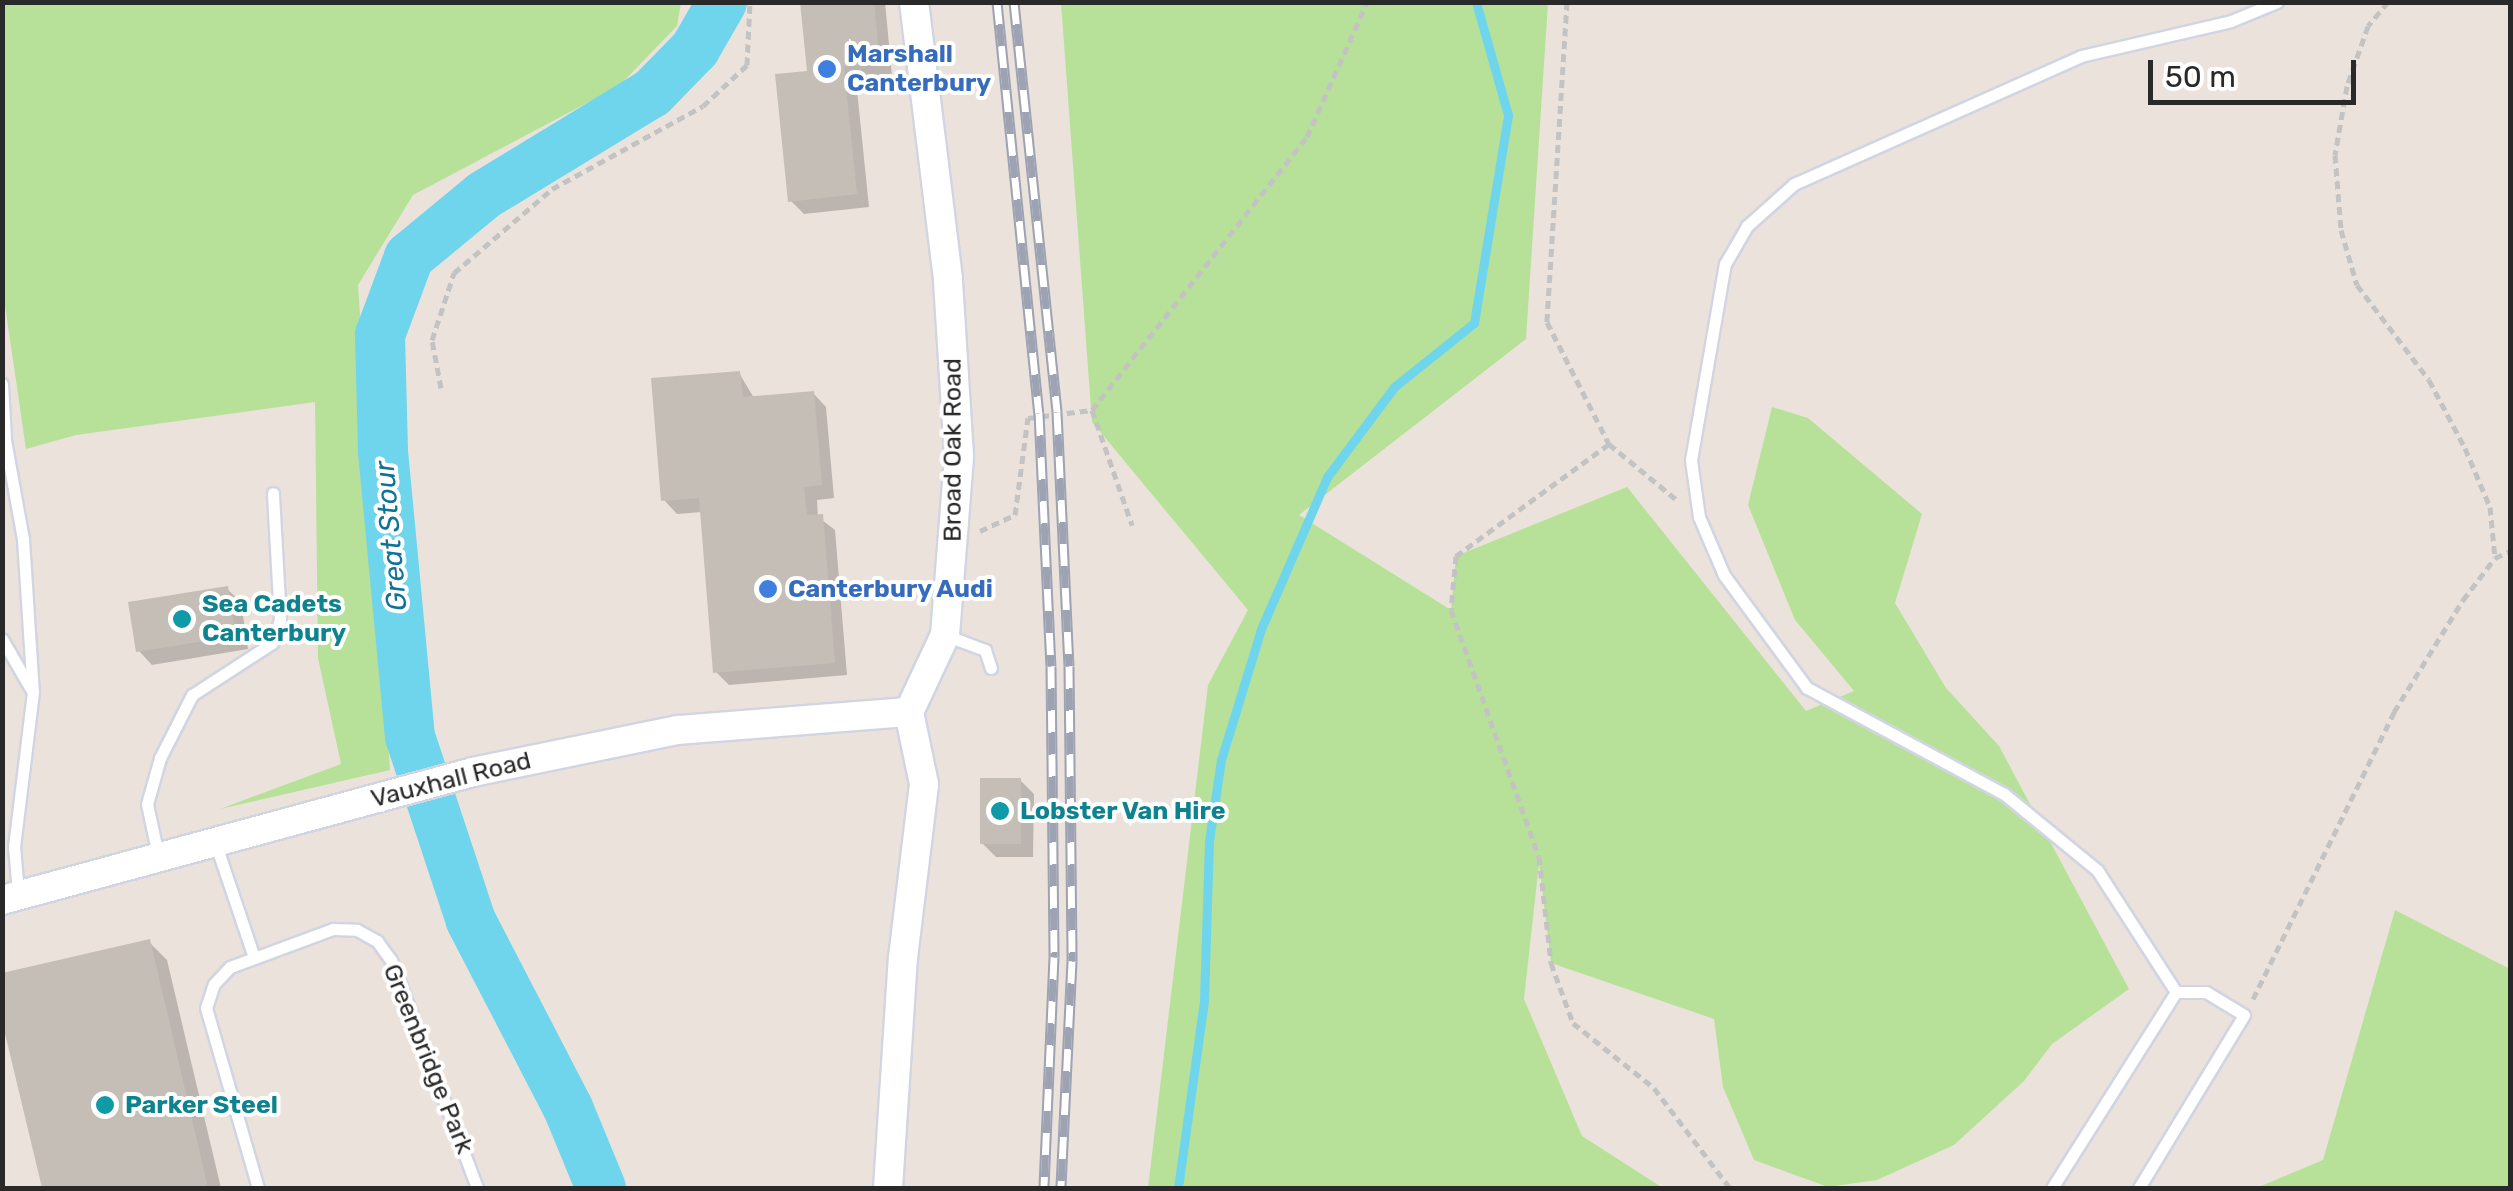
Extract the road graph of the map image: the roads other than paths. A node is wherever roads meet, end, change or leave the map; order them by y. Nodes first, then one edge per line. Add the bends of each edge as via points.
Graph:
1 (914, 2) edge
2 (2278, 2) edge
3 (2, 384) edge
4 (273, 493) dead end
5 (945, 635) junction
6 (2, 639) edge
7 (991, 668) dead end
8 (33, 692) junction
9 (909, 712) junction
10 (214, 838) junction
11 (158, 855) junction
12 (11, 899) edge
13 (253, 954) junction
14 (2176, 992) junction
15 (258, 1188) edge
16 (477, 1188) edge
17 (888, 1188) edge
18 (2052, 1188) edge
19 (2139, 1188) edge

1 - 5 street, Broad Oak Road via 954,358 954,542
2 - 14 lane via 2231,21 2081,56 1794,184 1747,226 1724,264 1691,460 1699,517 1724,575 1807,688 2004,794 2097,870
3 - 8 lane via 23,539
4 - 11 lane via 280,620 272,643 192,695 160,758 147,804
5 - 7 lane via 985,650
5 - 9 street, Broad Oak Road
6 - 8 lane
8 - 12 lane
9 - 10 street, Vauxhall Road via 678,730 473,772
9 - 17 street via 924,784 903,958
10 - 11 street, Vauxhall Road
10 - 13 lane
11 - 12 street, Vauxhall Road
13 - 15 lane, Greenbridge Park via 214,984 206,1008
13 - 16 lane, Greenbridge Park via 334,929 358,930 377,941
14 - 18 lane
14 - 19 lane via 2206,992 2244,1015

